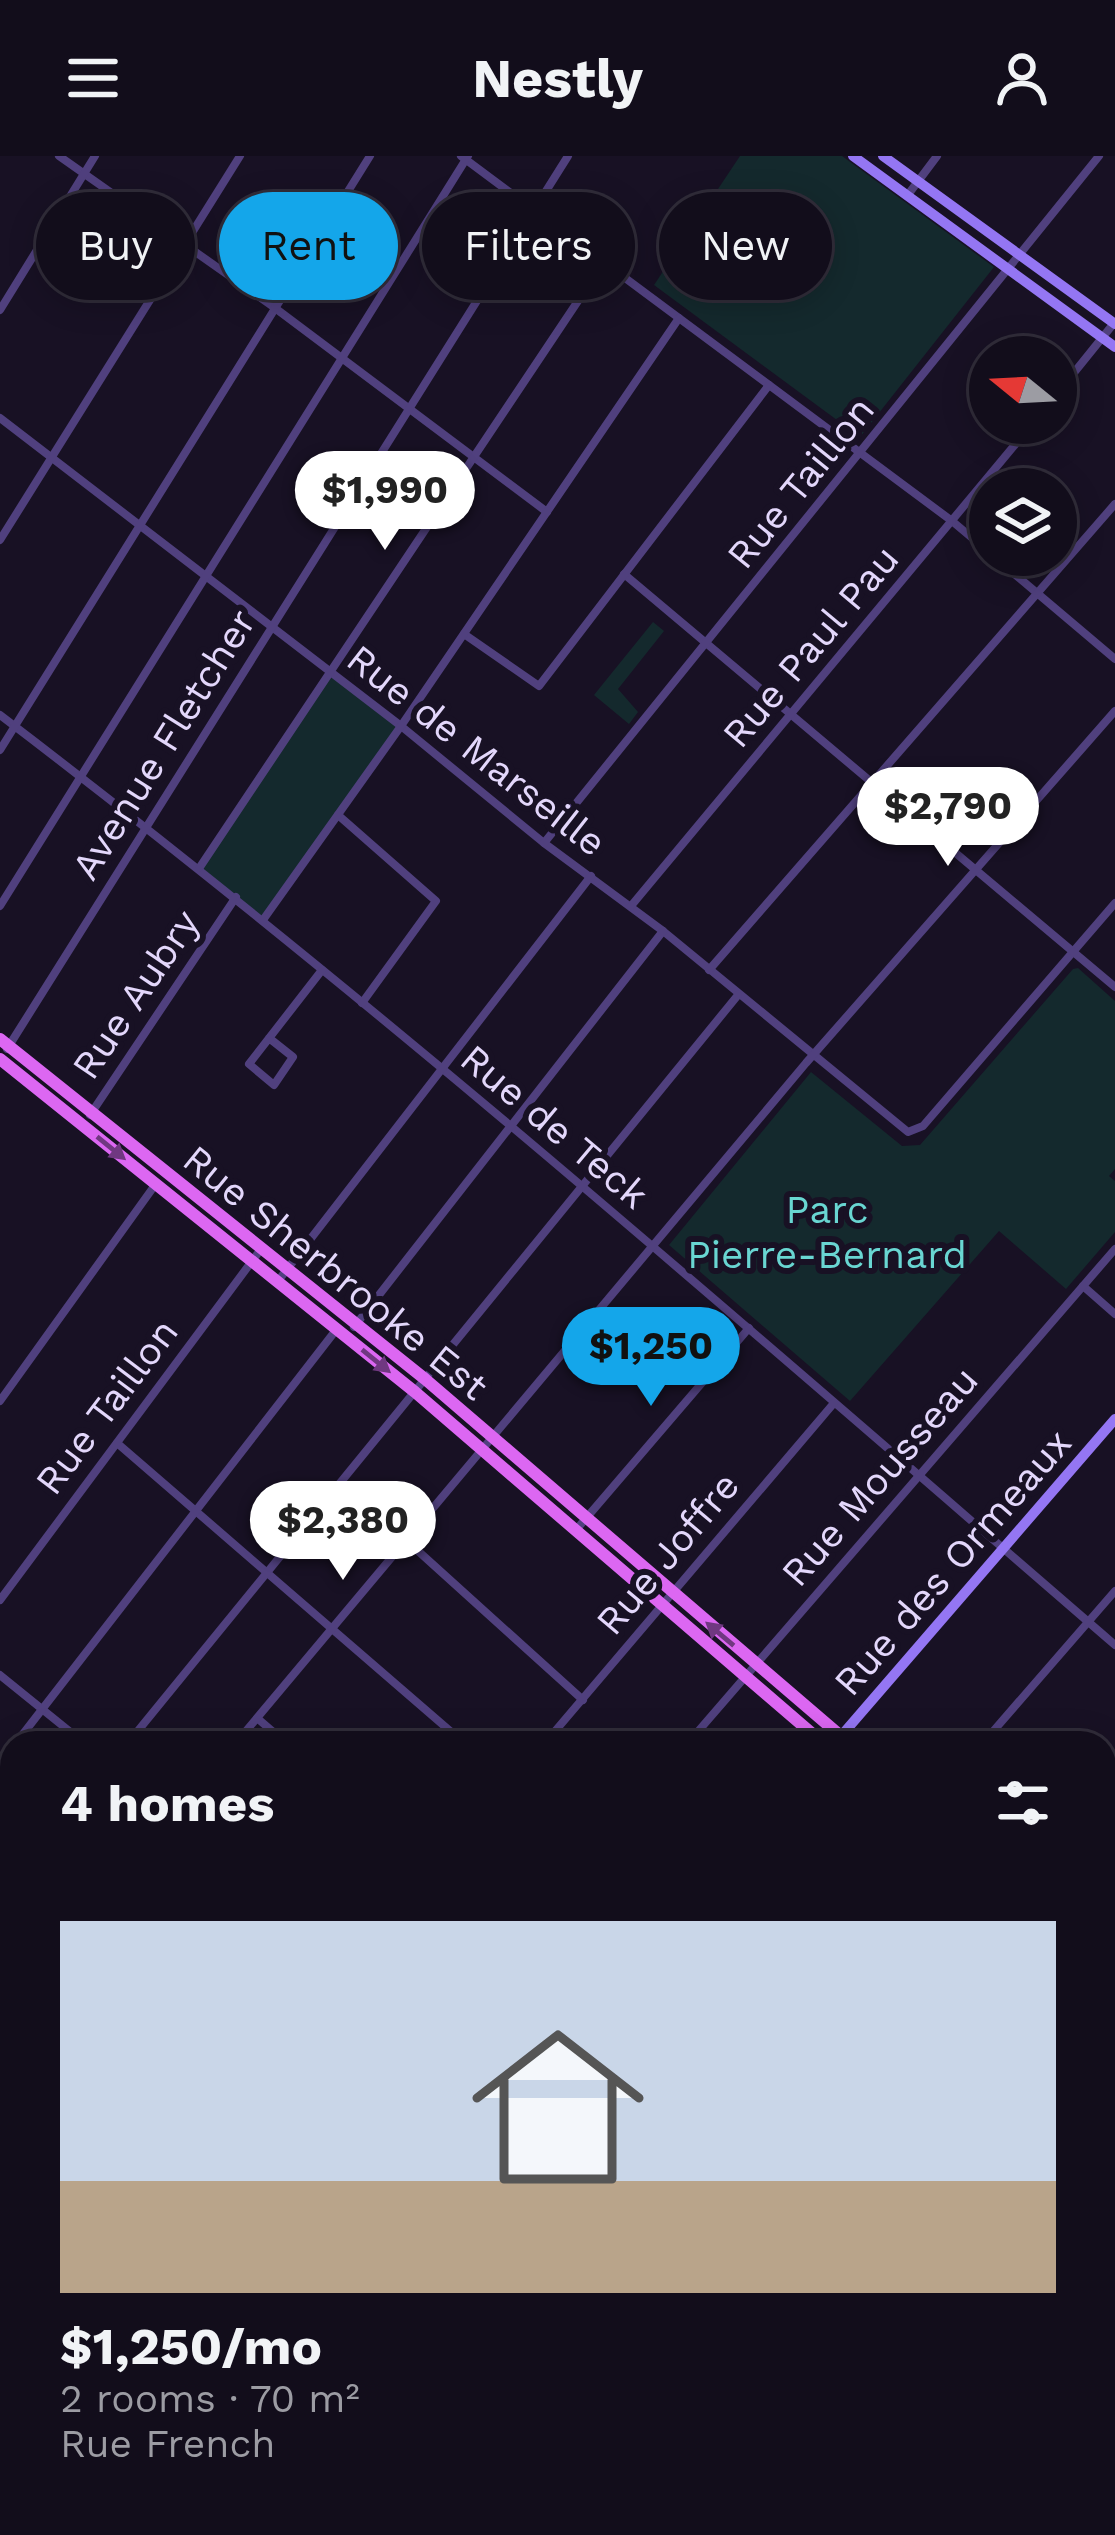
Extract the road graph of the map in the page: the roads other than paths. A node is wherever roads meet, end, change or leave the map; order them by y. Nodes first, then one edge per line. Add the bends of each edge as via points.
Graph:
1 (59, 156) edge
2 (94, 156) edge
3 (240, 156) edge
4 (370, 156) edge
5 (568, 156) edge
6 (854, 156) edge
7 (884, 156) edge
8 (937, 156) edge
9 (1099, 156) edge
10 (464, 157) edge
11 (84, 173) junction
12 (918, 182) junction
13 (110, 192) edge
14 (510, 192) edge
15 (545, 192) edge
16 (908, 196) junction
17 (195, 228) edge
18 (195, 253) edge
19 (1020, 254) junction
20 (1009, 269) junction
21 (635, 285) edge
22 (150, 300) edge
23 (477, 300) edge
24 (579, 300) edge
25 (275, 308) junction
26 (0, 310) edge
27 (680, 318) junction
28 (1115, 323) edge
29 (1104, 338) junction
30 (1115, 346) edge
31 (342, 358) junction
32 (1077, 370) edge
33 (769, 385) junction
34 (409, 408) junction
35 (0, 418) edge
36 (1015, 444) edge
37 (862, 453) junction
38 (51, 459) junction
39 (474, 460) junction
40 (1115, 504) edge
41 (547, 512) junction
42 (952, 520) junction
43 (139, 526) junction
44 (969, 535) edge
45 (0, 540) edge
46 (624, 574) junction
47 (1017, 576) edge
48 (204, 578) junction
49 (1039, 594) junction
50 (271, 628) junction
51 (464, 634) junction
52 (708, 643) junction
53 (1115, 659) edge
54 (331, 673) junction
55 (1115, 710) edge
56 (794, 714) junction
57 (0, 715) edge
58 (15, 726) junction
59 (401, 726) junction
60 (0, 750) edge
61 (80, 776) junction
62 (874, 781) junction
63 (338, 815) junction
64 (146, 826) junction
65 (544, 843) junction
66 (200, 867) junction
67 (977, 868) junction
68 (590, 876) junction
69 (236, 897) junction
70 (1115, 903) edge
71 (0, 906) edge
72 (631, 906) junction
73 (263, 920) junction
74 (663, 931) junction
75 (1073, 952) junction
76 (322, 970) junction
77 (709, 970) junction
78 (1115, 987) edge
79 (738, 995) junction
80 (362, 1003) junction
81 (269, 1037) junction
82 (5, 1042) edge
83 (812, 1056) junction
84 (0, 1059) edge
85 (440, 1069) junction
86 (93, 1112) junction
87 (83, 1125) junction
88 (512, 1129) junction
89 (156, 1184) junction
90 (580, 1187) junction
91 (651, 1246) junction
92 (1115, 1249) edge
93 (256, 1255) junction
94 (287, 1269) junction
95 (278, 1281) junction
96 (1083, 1286) junction
97 (1115, 1314) edge
98 (357, 1324) junction
99 (749, 1328) junction
100 (341, 1332) junction
101 (425, 1379) junction
102 (415, 1392) junction
103 (0, 1401) edge
104 (834, 1403) junction
105 (1115, 1419) edge
106 (117, 1443) junction
107 (487, 1445) junction
108 (919, 1475) junction
109 (196, 1511) junction
110 (580, 1525) junction
111 (407, 1541) junction
112 (1004, 1549) junction
113 (267, 1573) junction
114 (1115, 1591) edge
115 (666, 1599) junction
116 (0, 1600) edge
117 (1088, 1622) junction
118 (333, 1630) junction
119 (1115, 1645) edge
120 (756, 1664) junction
121 (0, 1675) edge
122 (746, 1676) junction
123 (583, 1700) junction
124 (42, 1708) junction
125 (257, 1718) junction
126 (25, 1731) edge
127 (70, 1731) edge
128 (138, 1731) edge
129 (246, 1731) edge
130 (272, 1731) edge
131 (450, 1731) edge
132 (556, 1731) edge
133 (698, 1731) edge
134 (810, 1731) edge
135 (831, 1731) edge
136 (850, 1731) edge
137 (993, 1731) edge

1 - 11 street
2 - 11 street
3 - 17 street
4 - 25 street
5 - 15 street, Avenue Fletcher
6 - 16 main road
7 - 12 main road
8 - 12 street
9 - 19 street, Rue Taillon
10 - 14 street
10 - 31 street
11 - 13 street
11 - 26 street
12 - 16 street
12 - 19 main road
16 - 20 main road
18 - 25 street
19 - 20 street, Rue Taillon
19 - 28 main road
20 - 29 main road
20 - 37 street, Rue Taillon
21 - 27 street
22 - 38 street
23 - 34 street, Avenue Fletcher
24 - 39 street
25 - 31 street
25 - 43 street
27 - 33 street
27 - 41 street, Rue Aubry
28 - 29 street
29 - 30 main road
29 - 32 street
31 - 34 street
31 - 48 street
33 - 37 street
33 - 46 street
34 - 39 street
34 - 50 street, Avenue Fletcher
35 - 38 street, Rue de Marseille
36 - 42 street, Rue Paul Pau
37 - 42 street
37 - 52 street, Rue Taillon
38 - 43 street, Rue de Marseille
38 - 45 street
39 - 41 street
39 - 54 street
40 - 49 street
41 - 51 street, Rue Aubry
42 - 44 street
42 - 56 street, Rue Paul Pau
43 - 48 street, Rue de Marseille
43 - 58 street
46 - 51 street via 539,686
46 - 52 street
47 - 49 street
48 - 50 street, Rue de Marseille
48 - 61 street
49 - 53 street
49 - 62 street
50 - 54 street, Rue de Marseille
50 - 64 street, Avenue Fletcher
51 - 59 street, Rue Aubry
52 - 56 street
52 - 65 street, Rue Taillon
54 - 59 street, Rue de Marseille
54 - 66 street
55 - 67 street
56 - 62 street
56 - 72 street, Rue Paul Pau
57 - 58 street, Rue de Teck
58 - 60 street
58 - 61 street, Rue de Teck
59 - 63 street, Rue Aubry
59 - 65 street, Rue de Marseille
61 - 64 street, Rue de Teck
61 - 71 street
62 - 67 street
62 - 77 street
63 - 73 street, Rue Aubry
63 - 80 street via 436,901
64 - 66 street, Rue de Teck
64 - 82 street, Avenue Fletcher
65 - 68 street, Rue de Marseille
66 - 69 street, Rue de Teck
67 - 75 street
67 - 83 street
68 - 72 street, Rue de Marseille
68 - 85 street
69 - 73 street, Rue de Teck
69 - 86 street, Rue Aubry
70 - 75 street
72 - 74 street, Rue de Marseille
73 - 76 street, Rue de Teck
74 - 77 street, Rue de Marseille
74 - 88 street
75 - 78 street
75 - 83 street, Rue de Marseille via 914,1132
76 - 80 street, Rue de Teck
76 - 81 street
77 - 79 street, Rue de Marseille
79 - 83 street, Rue de Marseille
79 - 90 street
80 - 85 street, Rue de Teck
81 - 81 street via 293,1057 274,1085 249,1064
82 - 84 street, Avenue Fletcher
82 - 86 main road, Rue Sherbrooke Est
83 - 91 street
84 - 87 main road, Rue Sherbrooke Est
85 - 88 street, Rue de Teck
85 - 94 street
86 - 87 street, Rue Aubry
86 - 93 main road, Rue Sherbrooke Est
87 -> 89 main road, Rue Sherbrooke Est
88 - 90 street, Rue de Teck
88 - 98 street
89 - 93 main road, Rue Sherbrooke Est
89 - 103 street
90 - 91 street, Rue de Teck
90 - 101 street
91 - 99 street, Rue de Teck
91 - 107 street
92 - 96 street, Rue Mousseau
93 - 94 main road, Rue Sherbrooke Est
93 - 95 main road, Rue Sherbrooke Est
93 - 106 street, Rue Taillon
94 - 95 street
94 - 98 main road, Rue Sherbrooke Est
95 - 100 main road, Rue Sherbrooke Est
96 - 97 street
96 - 108 street, Rue Mousseau
98 - 100 street
98 - 101 main road, Rue Sherbrooke Est
99 - 104 street, Rue de Teck
99 - 110 street
100 -> 102 main road, Rue Sherbrooke Est
100 - 109 street
101 - 102 street
101 - 107 main road, Rue Sherbrooke Est
102 - 107 main road, Rue Sherbrooke Est
102 - 113 street
104 - 108 street, Rue de Teck
104 - 115 street, Rue Joffre
105 - 112 main road, Rue des Ormeaux
106 - 109 street
106 - 116 street, Rue Taillon
107 - 110 main road, Rue Sherbrooke Est
107 - 111 street
108 - 112 street, Rue de Teck
108 - 120 street, Rue Mousseau
109 - 113 street
109 - 124 street
110 - 115 main road, Rue Sherbrooke Est
111 - 118 street
111 - 123 street
112 - 117 street, Rue de Teck
112 - 136 main road, Rue des Ormeaux
113 - 118 street
113 - 128 street
114 - 117 street
120 -> 115 main road, Rue Sherbrooke Est
115 - 122 main road, Rue Sherbrooke Est
115 - 123 street, Rue Joffre
117 - 119 street, Rue de Teck
117 - 137 street
118 - 125 street
118 - 131 street
120 - 122 street, Rue Mousseau
120 - 135 main road, Rue Sherbrooke Est
121 - 124 street
122 - 133 street, Rue Mousseau
122 - 134 main road, Rue Sherbrooke Est
123 - 132 street, Rue Joffre
124 - 126 street
124 - 127 street
125 - 129 street
125 - 130 street

